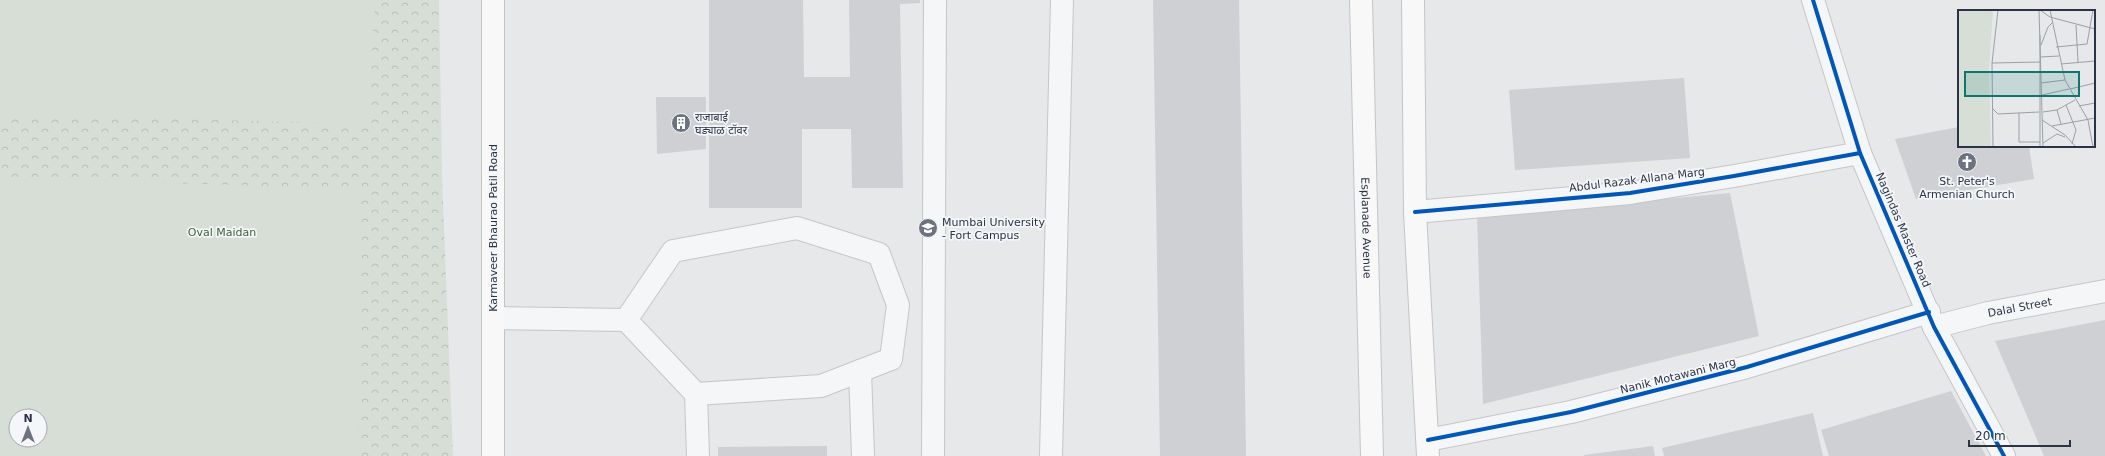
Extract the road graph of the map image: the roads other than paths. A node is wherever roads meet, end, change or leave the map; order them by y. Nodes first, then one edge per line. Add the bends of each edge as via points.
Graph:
1 (493, 0) edge
2 (935, 0) edge
3 (1062, 0) edge
4 (1361, 0) edge
5 (1413, 0) edge
6 (1813, 0) edge
7 (1860, 153) junction
8 (1415, 212) junction
9 (2105, 291) edge
10 (898, 305) junction
11 (933, 305) junction
12 (494, 318) junction
13 (626, 320) junction
14 (1932, 320) junction
15 (860, 371) junction
16 (696, 394) junction
17 (1428, 448) edge
18 (493, 456) edge
19 (698, 456) edge
20 (863, 456) edge
21 (933, 456) edge
22 (1051, 456) edge
23 (1372, 456) edge
24 (2004, 456) edge

1 - 12 main road, Karmaveer Bhaurao Patil Road
2 - 11 street
3 - 22 street
4 - 23 main road, Esplanade Avenue
5 - 8 main road
6 - 7 street, Nagindas Master Road
7 - 8 street, Abdul Razak Allana Marg via 1630,193
7 - 14 street, Nagindas Master Road
8 - 17 main road
9 - 14 street, Dalal Street via 1988,313
10 - 11 street
10 - 13 street via 879,254 797,228 673,250
10 - 15 street via 891,359
11 - 21 street
12 - 13 street
12 - 18 main road, Karmaveer Bhaurao Patil Road
13 - 16 street
14 - 17 street, Nanik Motawani Marg
14 - 24 street, Nagindas Master Road
15 - 16 street via 821,386
15 - 20 street
16 - 19 street

